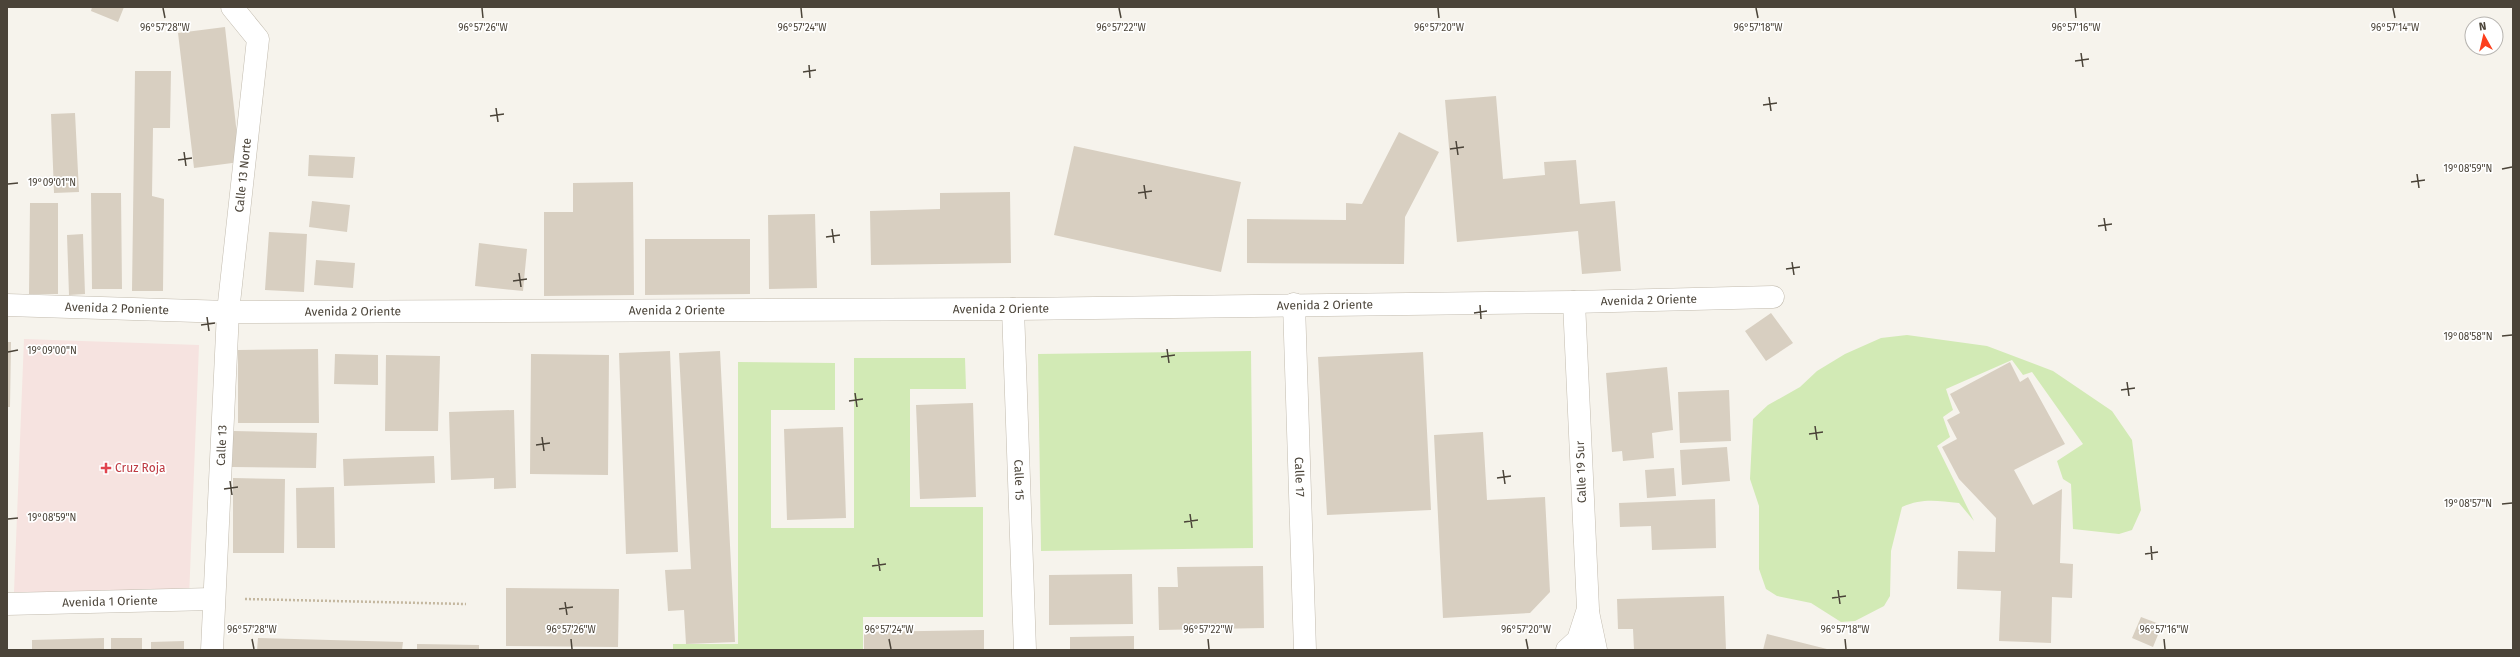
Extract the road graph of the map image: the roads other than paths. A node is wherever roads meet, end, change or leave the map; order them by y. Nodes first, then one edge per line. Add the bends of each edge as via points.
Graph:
1 (232, 7) edge
2 (1773, 297) dead end
3 (1574, 302) junction
4 (1294, 304) junction
5 (7, 305) edge
6 (1013, 309) junction
7 (228, 312) junction
8 (212, 599) junction
9 (7, 604) edge
10 (1580, 647) edge
11 (212, 650) edge
12 (1025, 650) edge
13 (1305, 650) edge

1 - 7 street, Calle 13 Norte via 258,39
2 - 3 street, Avenida 2 Oriente
3 - 4 street, Avenida 2 Oriente
3 - 10 street, Calle 19 Sur via 1588,609
4 - 6 street, Avenida 2 Oriente
4 - 13 street, Calle 17
5 - 7 street, Avenida 2 Poniente
6 - 7 street, Avenida 2 Oriente
6 - 12 street, Calle 15
7 - 8 street, Calle 13
8 - 9 street, Avenida 1 Oriente
8 - 11 street, Calle 13

